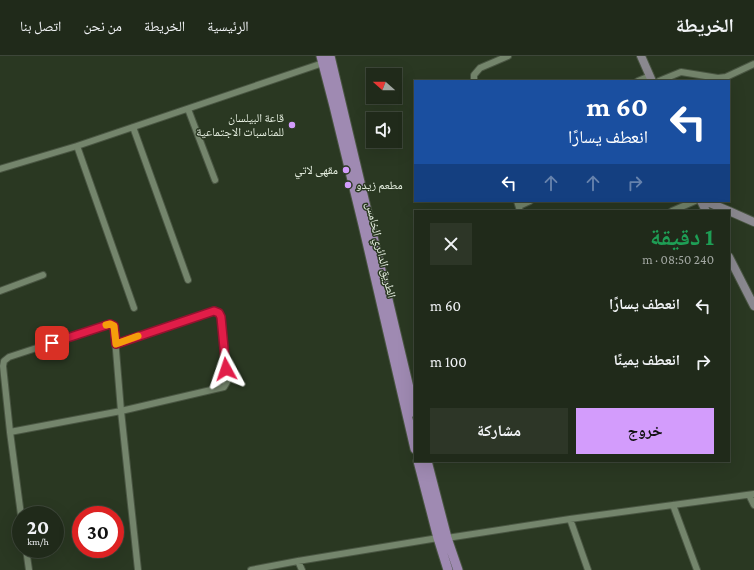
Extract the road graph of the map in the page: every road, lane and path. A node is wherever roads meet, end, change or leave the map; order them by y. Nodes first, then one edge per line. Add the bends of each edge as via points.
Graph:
1 (330, 56) edge
2 (508, 56) edge
3 (641, 56) edge
4 (322, 59) edge
5 (754, 64) edge
6 (651, 78) edge
7 (474, 80) edge
8 (661, 80) edge
9 (188, 109) junction
10 (133, 127) junction
11 (77, 146) junction
12 (0, 169) edge
13 (215, 180) dead end
14 (693, 202) edge
15 (707, 202) edge
16 (674, 210) edge
17 (727, 210) edge
18 (730, 211) edge
19 (754, 222) edge
20 (730, 259) edge
21 (43, 275) dead end
22 (188, 280) dead end
23 (0, 291) edge
24 (754, 306) edge
25 (134, 308) dead end
26 (116, 344) junction
27 (414, 409) edge
28 (121, 410) junction
29 (10, 432) junction
30 (414, 445) edge
31 (418, 462) edge
32 (427, 462) edge
33 (752, 494) edge
34 (673, 505) junction
35 (754, 505) edge
36 (20, 506) edge
37 (570, 519) junction
38 (443, 538) junction
39 (27, 558) edge
40 (298, 561) junction
41 (265, 569) edge
42 (29, 570) edge
43 (138, 570) edge
44 (251, 570) edge
45 (302, 570) edge
46 (448, 570) edge
47 (458, 570) edge
48 (588, 570) edge
49 (697, 570) edge

1 - 27 main road, الطريق الدائري الخامس
2 - 7 street via 480,68 474,75
3 - 6 main road
4 - 9 street
4 - 30 main road, الطريق الدائري الخامس
5 - 8 street via 722,78 681,72
9 - 10 street
9 - 13 street
10 - 11 street
10 - 22 street
11 - 12 street
11 - 25 street
14 - 16 street
15 - 17 main road
18 - 19 main road
20 - 24 main road
21 - 23 street
26 - 28 street
26 - 28 street via 214,311 221,317 227,382 224,387
26 - 29 street via 114,326 110,324 4,361
28 - 29 street
28 - 43 street
29 - 36 street
31 - 38 main road
32 - 38 main road
33 - 34 street
33 - 35 street
34 - 37 street
34 - 49 street
37 - 38 street
37 - 48 street
38 - 40 street
38 - 46 main road
38 - 47 main road
39 - 42 street
40 - 41 street
40 - 45 street
41 - 44 street

